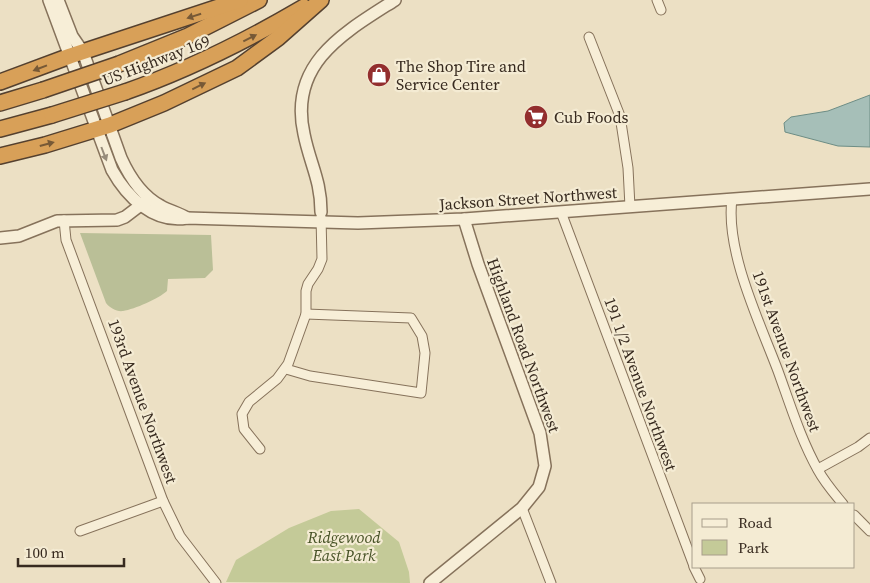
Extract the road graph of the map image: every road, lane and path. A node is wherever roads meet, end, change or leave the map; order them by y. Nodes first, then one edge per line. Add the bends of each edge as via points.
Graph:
1 (49, 0) edge
2 (58, 0) edge
3 (240, 0) edge
4 (258, 0) edge
5 (316, 0) edge
6 (321, 0) edge
7 (395, 0) edge
8 (657, 0) edge
9 (661, 10) dead end
10 (589, 37) dead end
11 (77, 54) junction
12 (0, 82) edge
13 (0, 103) edge
14 (103, 128) junction
15 (0, 129) edge
16 (0, 156) edge
17 (870, 189) edge
18 (732, 200) junction
19 (145, 202) junction
20 (630, 207) junction
21 (561, 212) junction
22 (321, 217) junction
23 (464, 219) junction
24 (64, 220) junction
25 (0, 238) edge
26 (306, 314) junction
27 (286, 369) junction
28 (870, 438) edge
29 (260, 449) dead end
30 (818, 469) junction
31 (163, 501) junction
32 (842, 503) edge
33 (522, 508) junction
34 (855, 516) edge
35 (80, 531) dead end
36 (870, 531) edge
37 (692, 561) edge
38 (695, 568) edge
39 (700, 579) dead end
40 (216, 583) edge
41 (430, 583) edge
42 (551, 583) edge

1 - 11 street
2 - 11 street
3 -> 11 highway
4 - 13 highway, US Highway 169, bridge via 188,36 118,64
15 -> 5 highway, US Highway 169, bridge via 173,75 224,52
14 -> 6 highway via 237,68
7 - 22 street via 326,49 311,71 303,95 302,120 318,181
8 - 9 street
10 - 20 street via 620,116
11 -> 12 highway
11 - 14 street, Jackson Street Northwest via 102,103
11 - 14 street, Jackson Street Northwest via 88,108
16 -> 14 highway
14 - 19 street, Jackson Street Northwest via 108,162 118,180 128,194
17 - 18 street, Jackson Street Northwest
18 - 20 street, Jackson Street Northwest
18 - 30 street, 191st Avenue Northwest via 731,224 739,263 802,436
19 - 22 street, Jackson Street Northwest via 166,218 179,220
19 - 24 street via 117,220
20 - 21 street, Jackson Street Northwest
21 - 23 street, Jackson Street Northwest
21 - 37 street, 191 1/2 Avenue Northwest
22 - 23 street, Jackson Street Northwest via 400,222
22 - 26 street via 322,259 308,284
23 - 33 street, Highland Road Northwest via 543,445 543,477
24 - 25 street via 19,236
24 - 31 street, 193rd Avenue Northwest via 66,240
26 - 27 street
26 - 27 street via 410,318 422,336 425,353 421,393 310,376
27 - 29 street via 248,402 242,414 244,429
28 - 30 street
30 - 32 street, 191st Avenue Northwest
31 - 35 street
31 - 40 street, 193rd Avenue Northwest via 180,536
33 - 41 street, Highland Road Northwest
33 - 42 street
34 - 36 street
38 - 39 street, 191 1/2 Avenue Northwest

